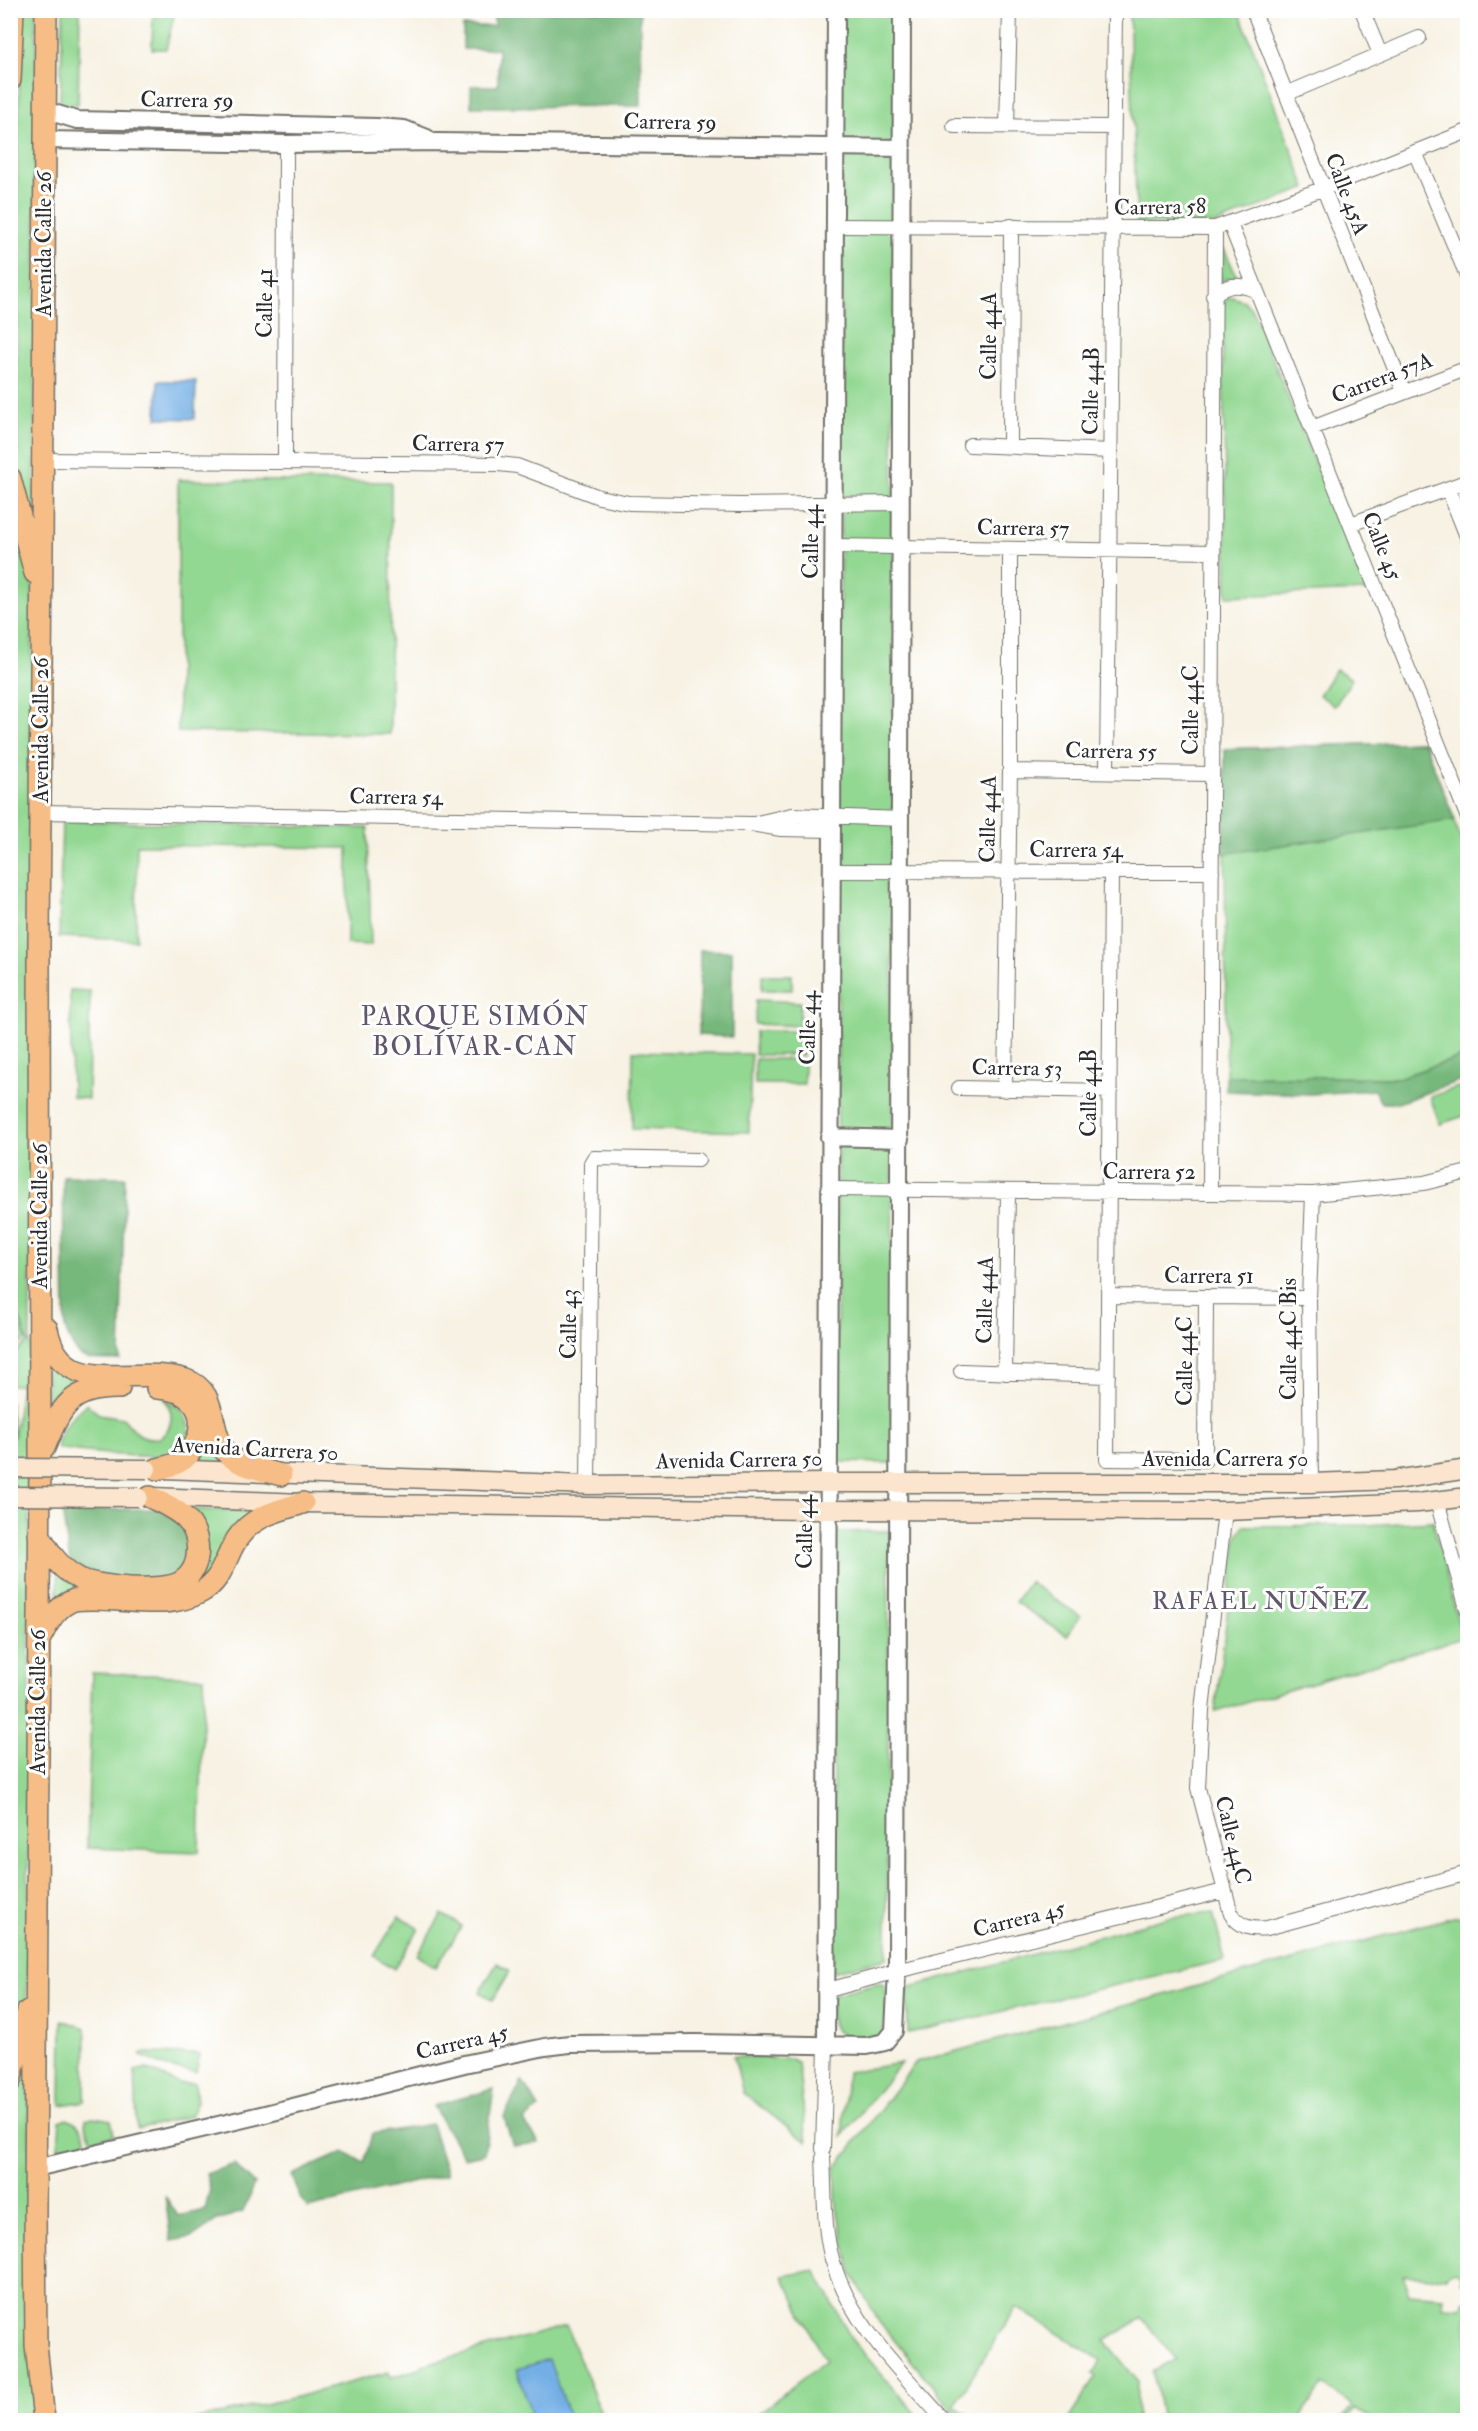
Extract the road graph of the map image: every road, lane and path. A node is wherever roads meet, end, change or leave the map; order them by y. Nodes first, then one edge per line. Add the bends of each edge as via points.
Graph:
1 (13, 10) edge
2 (46, 10) edge
3 (836, 10) edge
4 (902, 10) edge
5 (1010, 10) edge
6 (1115, 10) edge
7 (1253, 10) edge
8 (1362, 10) edge
9 (1419, 38) dead end
10 (1380, 54) junction
11 (10, 80) edge
12 (1287, 94) junction
13 (44, 110) junction
14 (954, 126) dead end
15 (1007, 126) junction
16 (1113, 127) junction
17 (1467, 131) edge
18 (44, 140) junction
19 (437, 142) junction
20 (286, 144) junction
21 (835, 147) junction
22 (902, 148) junction
23 (1415, 152) junction
24 (1322, 189) junction
25 (1230, 224) junction
26 (835, 226) junction
27 (1011, 226) junction
28 (902, 227) junction
29 (1215, 228) junction
30 (1114, 229) junction
31 (1467, 278) edge
32 (1255, 290) junction
33 (1213, 296) junction
34 (1467, 368) edge
35 (1404, 392) junction
36 (1312, 428) junction
37 (970, 446) dead end
38 (1010, 447) junction
39 (1111, 451) junction
40 (43, 460) junction
41 (285, 462) junction
42 (10, 478) edge
43 (1467, 481) edge
44 (1448, 489) junction
45 (834, 503) junction
46 (901, 503) junction
47 (1351, 524) junction
48 (1467, 538) edge
49 (833, 546) junction
50 (901, 547) junction
51 (1010, 550) junction
52 (1109, 550) junction
53 (1213, 552) junction
54 (41, 600) junction
55 (1010, 771) junction
56 (1107, 771) junction
57 (1212, 774) junction
58 (40, 812) junction
59 (1467, 818) edge
60 (901, 819) junction
61 (832, 823) junction
62 (832, 871) junction
63 (900, 871) junction
64 (1008, 871) junction
65 (1111, 871) junction
66 (1212, 872) junction
67 (959, 1088) dead end
68 (1005, 1090) junction
69 (1110, 1091) junction
70 (829, 1137) junction
71 (900, 1139) junction
72 (698, 1160) dead end
73 (1467, 1172) edge
74 (829, 1189) junction
75 (900, 1191) junction
76 (1008, 1192) junction
77 (1109, 1193) junction
78 (1210, 1193) junction
79 (1313, 1194) junction
80 (40, 1284) junction
81 (1109, 1296) junction
82 (1206, 1298) junction
83 (1309, 1298) junction
84 (961, 1371) dead end
85 (1005, 1373) junction
86 (1108, 1376) junction
87 (1107, 1459) joint
88 (40, 1460) junction
89 (1206, 1460) joint
90 (10, 1468) edge
91 (152, 1469) junction
92 (1467, 1469) edge
93 (281, 1475) junction
94 (828, 1483) junction
95 (899, 1483) junction
96 (1311, 1483) junction
97 (588, 1485) junction
98 (10, 1496) edge
99 (144, 1497) junction
100 (1467, 1497) edge
101 (1437, 1501) junction
102 (303, 1503) junction
103 (899, 1509) junction
104 (828, 1510) junction
105 (1225, 1511) junction
106 (39, 1534) junction
107 (1467, 1612) edge
108 (38, 1641) junction
109 (1467, 1873) edge
110 (1224, 1891) junction
111 (897, 1971) junction
112 (36, 1982) junction
113 (825, 1991) junction
114 (826, 2046) junction
115 (10, 2081) edge
116 (36, 2168) junction
117 (44, 2421) edge
118 (944, 2421) edge

1 - 11 main road
2 - 13 main road, Avenida Calle 26
3 - 21 street, Calle 44
4 - 22 street
5 - 15 street
6 - 16 street, Calle 44B
7 - 12 street, Calle 45A
8 - 10 street
9 - 10 street
10 - 12 street
12 - 24 street, Calle 45A
13 - 18 main road, Avenida Calle 26
13 - 19 street, Carrera 59 via 83,120 404,129
14 - 15 street
15 - 16 street
16 - 30 street, Calle 44B
17 - 23 street, Carrera 58
18 - 20 street, Carrera 59
18 - 40 main road, Avenida Calle 26
19 - 20 street, Carrera 59
19 - 21 street, Carrera 59
20 - 41 street, Calle 41
21 - 22 street, Carrera 59
21 - 26 street, Calle 44
22 - 28 street
23 - 24 street, Carrera 58
23 - 31 street
24 - 25 street, Carrera 58
24 - 35 street, Calle 45A
25 - 29 street, Carrera 58
25 - 32 street, Calle 45
26 - 28 street, Carrera 58
26 - 45 street, Calle 44
27 - 28 street, Carrera 58
27 - 30 street, Carrera 58
27 - 38 street, Calle 44A
28 - 46 street
29 - 30 street, Carrera 58
29 - 33 street, Calle 44C
30 - 39 street, Calle 44B
32 - 33 street via 1232,285
32 - 36 street, Calle 45
33 - 53 street, Calle 44C
34 - 35 street, Carrera 57A
35 - 36 street, Carrera 57A
36 - 47 street, Calle 45
37 - 38 street
38 - 39 street
39 - 52 street, Calle 44B
40 - 41 street, Carrera 57
40 - 54 main road, Avenida Calle 26
41 - 45 street, Carrera 57 via 517,466 599,497 629,503
42 - 54 main road
43 - 44 street
44 - 47 street
44 - 48 street
45 - 46 street, Carrera 57
45 - 49 street, Calle 44
46 - 50 street
47 - 59 street, Calle 45
49 - 50 street, Carrera 57
49 - 61 street, Calle 44
50 - 51 street, Carrera 57
50 - 60 street
51 - 52 street, Carrera 57
51 - 55 street, Calle 44A
52 - 53 street, Carrera 57
52 - 56 street, Calle 44B
53 - 57 street, Calle 44C
54 - 58 main road, Avenida Calle 26
55 - 56 street, Carrera 55
55 - 64 street, Calle 44A
56 - 57 street, Carrera 55
57 - 66 street, Calle 44C
58 - 61 street, Carrera 54 via 751,824 781,829
58 - 80 main road, Avenida Calle 26
60 - 61 street, Carrera 54
60 - 63 street
61 - 62 street, Calle 44
62 - 63 street, Carrera 54
62 - 70 street, Calle 44
63 - 64 street, Carrera 54
63 - 71 street
64 - 65 street, Carrera 54
64 - 68 street, Calle 44A
65 - 66 street, Carrera 54
65 - 69 street, Calle 44B
66 - 78 street, Calle 44C
67 - 68 street, Carrera 53
68 - 69 street, Carrera 53
69 - 77 street, Calle 44B
70 - 71 street
70 - 74 street, Calle 44
71 - 75 street
72 - 97 street, Calle 43 via 594,1158 591,1163
73 - 79 street, Carrera 52 via 1424,1183
74 - 75 street, Carrera 52
74 - 94 street, Calle 44
75 - 76 street, Carrera 52
75 - 95 street
76 - 77 street, Carrera 52
76 - 85 street, Calle 44A
77 - 78 street, Carrera 52
77 - 81 street, Calle 44B
78 - 79 street, Carrera 52
79 - 83 street, Calle 44C Bis
80 - 88 main road, Avenida Calle 26
80 - 93 main road via 53,1353 64,1364 88,1374 169,1376 191,1382 207,1397 228,1454 244,1464
81 - 82 street, Carrera 51
81 - 86 street, Calle 44B
82 - 83 street, Carrera 51
82 - 89 street, Calle 44C
83 - 96 street, Calle 44C Bis
84 - 85 street
85 - 86 street
86 - 87 street, Calle 44B
87 - 89 street, Avenida Carrera 50
88 - 91 main road via 59,1415 80,1394 104,1387 167,1388 190,1399 200,1415 201,1426 189,1455 175,1464
88 - 106 main road, Avenida Calle 26
90 - 91 main road, Avenida Carrera 50, bridge
91 - 93 main road, Avenida Carrera 50
92 - 96 main road, Avenida Carrera 50 via 1404,1479
93 - 97 main road, Avenida Carrera 50
94 - 95 main road, Avenida Carrera 50
94 - 97 main road, Avenida Carrera 50
94 - 104 street, Calle 44
95 - 96 main road, Avenida Carrera 50
95 - 103 street
98 - 99 main road, Avenida Carrera 50, bridge
99 - 102 main road, Avenida Carrera 50
99 - 106 main road via 174,1509 186,1518 195,1533 198,1551 193,1569 174,1586 129,1587 84,1581 62,1567
100 - 101 main road, Avenida Carrera 50
101 - 105 main road, Avenida Carrera 50
101 - 107 street
102 - 104 main road, Avenida Carrera 50
102 - 108 main road via 256,1519 234,1544 217,1580 201,1592 173,1602 74,1600 56,1611
103 - 104 main road, Avenida Carrera 50
103 - 105 main road, Avenida Carrera 50
103 - 111 street
104 - 113 street, Calle 44
105 - 110 street, Calle 44C via 1198,1761 1198,1788
106 - 108 main road, Avenida Calle 26
108 - 112 main road, Avenida Calle 26
109 - 110 street, Calle 44C via 1257,1929 1241,1925 1231,1914
110 - 111 street, Carrera 45
111 - 113 street, Carrera 45
111 - 114 street, Carrera 45 via 894,2031 885,2042
112 - 115 main road
112 - 116 main road, Avenida Calle 26
113 - 114 street, Calle 44
114 - 116 street, Carrera 45 via 695,2043 545,2047
114 - 118 street via 823,2154 831,2258 860,2321
116 - 117 main road, Avenida Calle 26 via 36,2345

